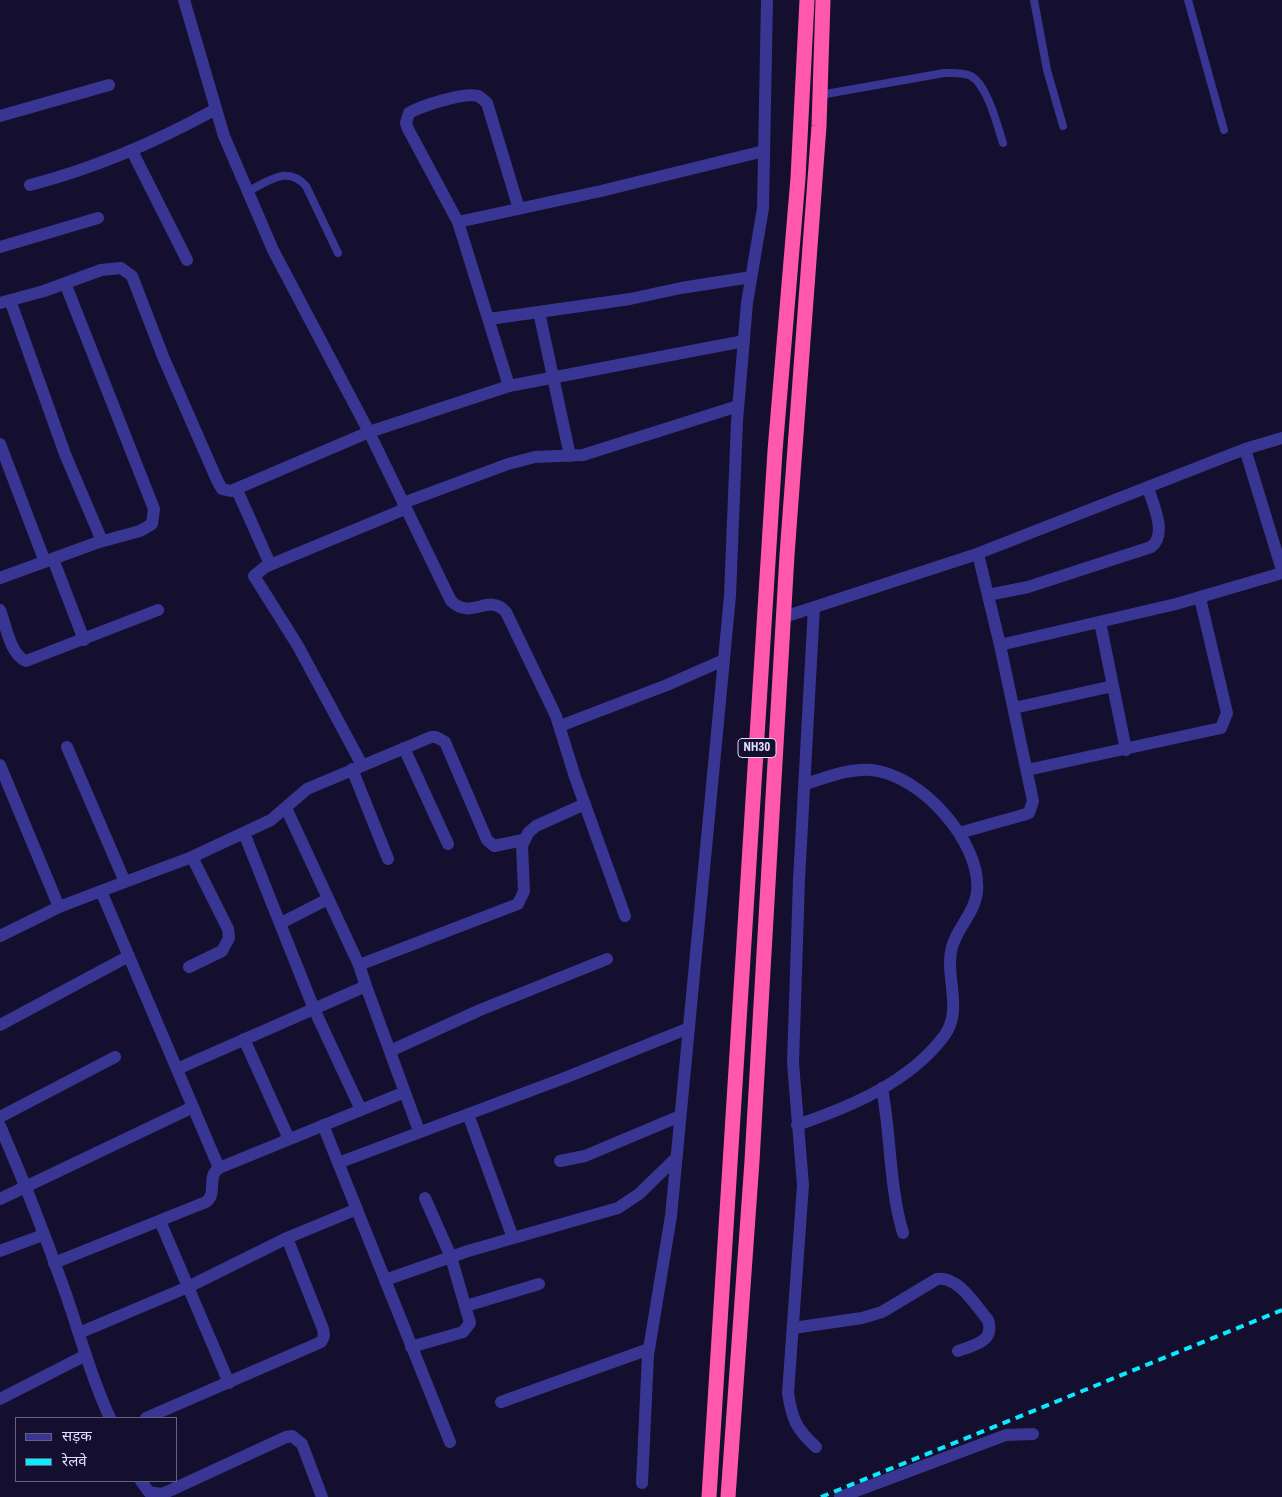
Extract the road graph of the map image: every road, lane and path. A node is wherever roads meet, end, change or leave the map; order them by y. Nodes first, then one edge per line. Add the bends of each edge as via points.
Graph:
1 (184, 0) edge
2 (767, 0) edge
3 (807, 0) edge
4 (824, 0) edge
5 (1034, 0) edge
6 (1188, 0) edge
7 (109, 85) dead end
8 (820, 95) junction
9 (216, 109) junction
10 (0, 116) edge
11 (1063, 126) dead end
12 (1224, 130) dead end
13 (1003, 143) dead end
14 (132, 151) junction
15 (764, 151) junction
16 (30, 185) dead end
17 (248, 191) junction
18 (519, 208) junction
19 (98, 218) dead end
20 (458, 222) junction
21 (0, 247) edge
22 (338, 254) dead end
23 (187, 260) dead end
24 (751, 277) junction
25 (65, 283) junction
26 (5, 302) edge
27 (539, 312) junction
28 (489, 319) junction
29 (744, 341) junction
30 (554, 377) junction
31 (509, 386) junction
32 (738, 406) junction
33 (369, 432) junction
34 (1282, 438) edge
35 (0, 444) edge
36 (1245, 449) junction
37 (570, 456) junction
38 (1148, 488) junction
39 (237, 490) junction
40 (404, 506) junction
41 (102, 542) junction
42 (978, 554) junction
43 (49, 560) junction
44 (270, 564) junction
45 (1282, 571) edge
46 (0, 578) edge
47 (988, 595) junction
48 (1200, 598) junction
49 (814, 607) junction
50 (0, 610) edge
51 (158, 610) dead end
52 (784, 617) junction
53 (1100, 622) junction
54 (84, 640) junction
55 (1000, 645) junction
56 (724, 660) junction
57 (1113, 686) junction
58 (1014, 708) junction
59 (560, 726) junction
60 (67, 747) dead end
61 (404, 748) junction
62 (1126, 750) junction
63 (0, 765) edge
64 (356, 767) junction
65 (1027, 770) junction
66 (805, 784) junction
67 (585, 804) junction
68 (286, 808) junction
69 (244, 833) junction
70 (959, 833) junction
71 (523, 840) junction
72 (448, 844) dead end
73 (192, 857) junction
74 (388, 859) dead end
75 (125, 882) junction
76 (101, 891) junction
77 (328, 899) junction
78 (59, 907) junction
79 (625, 916) dead end
80 (281, 923) junction
81 (0, 936) edge
82 (129, 956) junction
83 (607, 959) dead end
84 (359, 965) junction
85 (189, 967) dead end
86 (366, 986) junction
87 (314, 1009) junction
88 (0, 1025) edge
89 (689, 1028) junction
90 (244, 1040) junction
91 (390, 1051) junction
92 (115, 1057) dead end
93 (177, 1069) junction
94 (882, 1088) junction
95 (405, 1092) junction
96 (193, 1107) junction
97 (361, 1110) junction
98 (468, 1114) junction
99 (680, 1116) junction
100 (0, 1117) edge
101 (797, 1125) junction
102 (0, 1126) edge
103 (323, 1126) junction
104 (419, 1131) junction
105 (289, 1139) junction
106 (677, 1157) junction
107 (560, 1161) dead end
108 (338, 1163) junction
109 (219, 1168) junction
110 (26, 1186) junction
111 (425, 1198) dead end
112 (0, 1199) edge
113 (356, 1209) junction
114 (160, 1221) junction
115 (903, 1233) dead end
116 (43, 1235) junction
117 (287, 1238) junction
118 (512, 1238) junction
119 (0, 1251) edge
120 (451, 1257) junction
121 (54, 1262) junction
122 (385, 1280) junction
123 (539, 1284) dead end
124 (188, 1287) junction
125 (466, 1306) junction
126 (793, 1328) junction
127 (79, 1333) junction
128 (411, 1348) junction
129 (649, 1350) junction
130 (958, 1351) dead end
131 (86, 1355) junction
132 (229, 1383) junction
133 (0, 1399) edge
134 (501, 1402) dead end
135 (110, 1417) edge
136 (148, 1417) edge
137 (1033, 1434) dead end
138 (450, 1442) dead end
139 (816, 1447) dead end
140 (142, 1482) edge
141 (642, 1483) dead end
142 (183, 1491) edge
143 (322, 1497) edge
144 (709, 1497) edge
145 (728, 1497) edge
146 (840, 1497) edge

1 - 9 street
2 - 15 street
3 - 144 highway, NH30 via 798,178 775,451
4 - 8 highway, NH30
5 - 11 lane via 1042,46
6 - 12 lane
7 - 10 street
8 - 13 lane via 960,72 979,82 985,91
8 - 52 highway, NH30
9 - 14 street
9 - 17 street
14 - 16 street
14 - 23 street
15 - 18 street
15 - 24 street via 763,208
17 - 22 lane via 286,175 299,178 306,186
17 - 33 street via 273,250
18 - 20 street
18 - 20 street via 487,104 483,100 471,96 418,108 407,117 408,129
19 - 21 street
20 - 28 street
24 - 27 street
24 - 29 street
25 - 26 street
25 - 39 street via 113,268 121,268 132,276 217,480 222,488
25 - 41 street via 154,509 152,524 147,528
26 - 41 street
27 - 28 street
27 - 30 street
28 - 31 street
29 - 30 street
29 - 32 street
30 - 31 street
30 - 37 street
31 - 33 street
32 - 37 street via 598,451
32 - 56 street
33 - 39 street
33 - 40 street
34 - 36 street
35 - 43 street
36 - 38 street
36 - 45 street
37 - 40 street via 535,457 508,464
38 - 42 street
38 - 47 street via 1159,526 1158,540 1152,547 1028,587
39 - 44 street
40 - 44 street
40 - 59 street via 451,601 469,610 491,603 506,612
41 - 43 street
42 - 47 street
42 - 49 street
43 - 46 street
43 - 54 street
44 - 64 street via 255,573 256,582 298,646
45 - 48 street
47 - 55 street
48 - 53 street
48 - 62 street via 1227,713 1224,724 1216,731
49 - 52 street
49 - 66 street
50 - 54 street via 15,650 26,661
51 - 54 street
52 - 145 highway, NH30 via 752,1162
53 - 55 street
53 - 57 street
55 - 58 street
56 - 59 street
56 - 89 street
57 - 58 street
57 - 62 street
58 - 65 street
59 - 67 street
60 - 75 street
61 - 64 street
61 - 71 street via 431,737 440,738 445,742 487,840 494,846
61 - 72 street
62 - 65 street
63 - 78 street
64 - 68 street via 307,789
64 - 74 street
65 - 70 street via 1033,801 1029,813
66 - 70 street via 860,770 888,774 921,791
66 - 101 street via 794,1063
67 - 71 street via 536,826
67 - 79 street
68 - 69 street via 271,820
68 - 77 street
69 - 73 street
69 - 80 street
70 - 94 street via 969,849 977,893 952,947 949,1028 933,1049
71 - 84 street via 524,891 518,904
73 - 75 street
73 - 85 street via 229,938 222,951
75 - 76 street
76 - 78 street
76 - 82 street
77 - 80 street
77 - 84 street
78 - 81 street
80 - 87 street
82 - 88 street
82 - 93 street
83 - 91 street via 480,1010
84 - 86 street
86 - 87 street
86 - 91 street
87 - 90 street
87 - 97 street
89 - 98 street
89 - 99 street
90 - 93 street
90 - 105 street
91 - 95 street
92 - 100 street
93 - 96 street
94 - 101 street via 855,1104
94 - 115 street via 894,1194
95 - 97 street
95 - 104 street
96 - 109 street
96 - 110 street
97 - 103 street
98 - 104 street
98 - 118 street
99 - 106 street
99 - 107 street via 585,1156
101 - 126 street via 803,1185
102 - 110 street
103 - 105 street
103 - 108 street
104 - 108 street
105 - 109 street
106 - 118 street via 628,1203
106 - 129 street via 671,1216
108 - 113 street
109 - 114 street via 212,1177 209,1200
110 - 112 street
110 - 116 street
111 - 120 street
113 - 117 street
113 - 122 street
114 - 121 street
114 - 124 street
116 - 119 street
116 - 121 street
117 - 124 street
117 - 132 street via 324,1336 314,1346
118 - 120 street
120 - 122 street
120 - 125 street
121 - 127 street
122 - 128 street
123 - 125 street
124 - 127 street
124 - 132 street
125 - 128 street via 470,1322 463,1332
126 - 130 street via 882,1312 944,1278 954,1283 990,1326 983,1342
126 - 139 street via 788,1393 792,1418
127 - 131 street
128 - 138 street
129 - 134 street
129 - 141 street
131 - 133 street
131 - 135 street
132 - 136 street
137 - 146 street via 1006,1435
140 - 142 street via 145,1489 154,1494
142 - 143 street via 292,1436 302,1444

